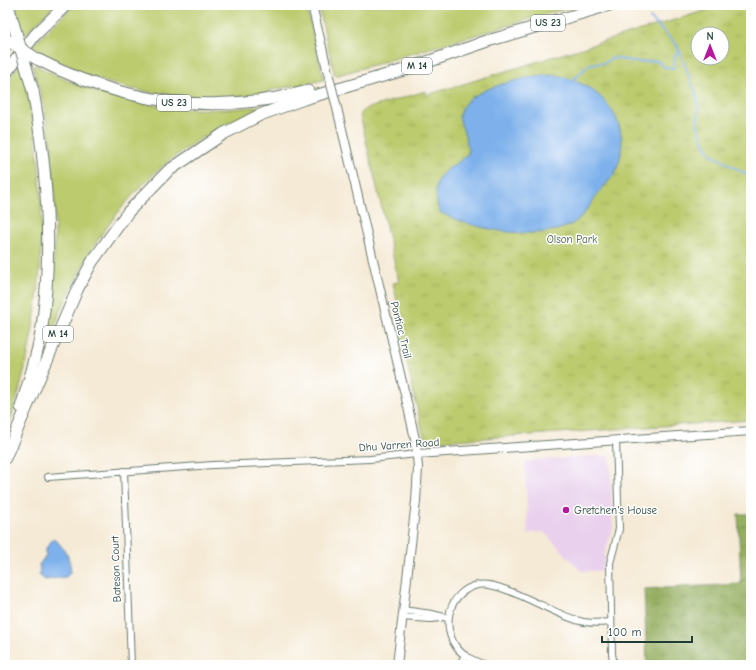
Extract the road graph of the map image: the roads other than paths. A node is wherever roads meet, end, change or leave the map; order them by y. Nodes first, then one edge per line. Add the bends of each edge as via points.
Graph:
1 (66, 5) edge
2 (312, 5) edge
3 (609, 5) edge
4 (9, 9) edge
5 (6, 39) edge
6 (488, 41) junction
7 (5, 74) edge
8 (751, 431) edge
9 (616, 441) junction
10 (7, 454) edge
11 (417, 454) junction
12 (124, 471) junction
13 (48, 477) dead end
14 (403, 613) junction
15 (445, 618) junction
16 (611, 622) junction
17 (465, 656) junction
18 (130, 665) edge
19 (397, 665) edge
20 (459, 665) edge
21 (485, 665) edge
22 (614, 665) edge

1 - 7 highway via 35,35
2 - 11 main road, Pontiac Trail, bridge
3 - 6 highway, US 23
4 - 10 highway, bridge via 40,128 47,230 40,334
5 - 6 highway, US 23, bridge via 37,59 105,88 154,100 180,103 240,103 300,93
6 - 10 highway, M 14 via 260,115 223,134 168,171 128,212 92,262 77,290
8 - 9 main road, Dhu Varren Road
9 - 11 main road, Dhu Varren Road
9 - 16 street via 619,529 610,563
11 - 12 street, Dhu Varren Road via 370,459
11 - 14 main road, Pontiac Trail via 416,501
12 - 13 street, Dhu Varren Road
12 - 18 street, Bateson Court
14 - 15 street via 432,614
14 - 19 main road, Pontiac Trail
15 - 16 street via 459,595 470,587 488,584 580,621
15 - 17 street via 453,642
16 - 22 street
17 - 20 street
17 - 21 street

